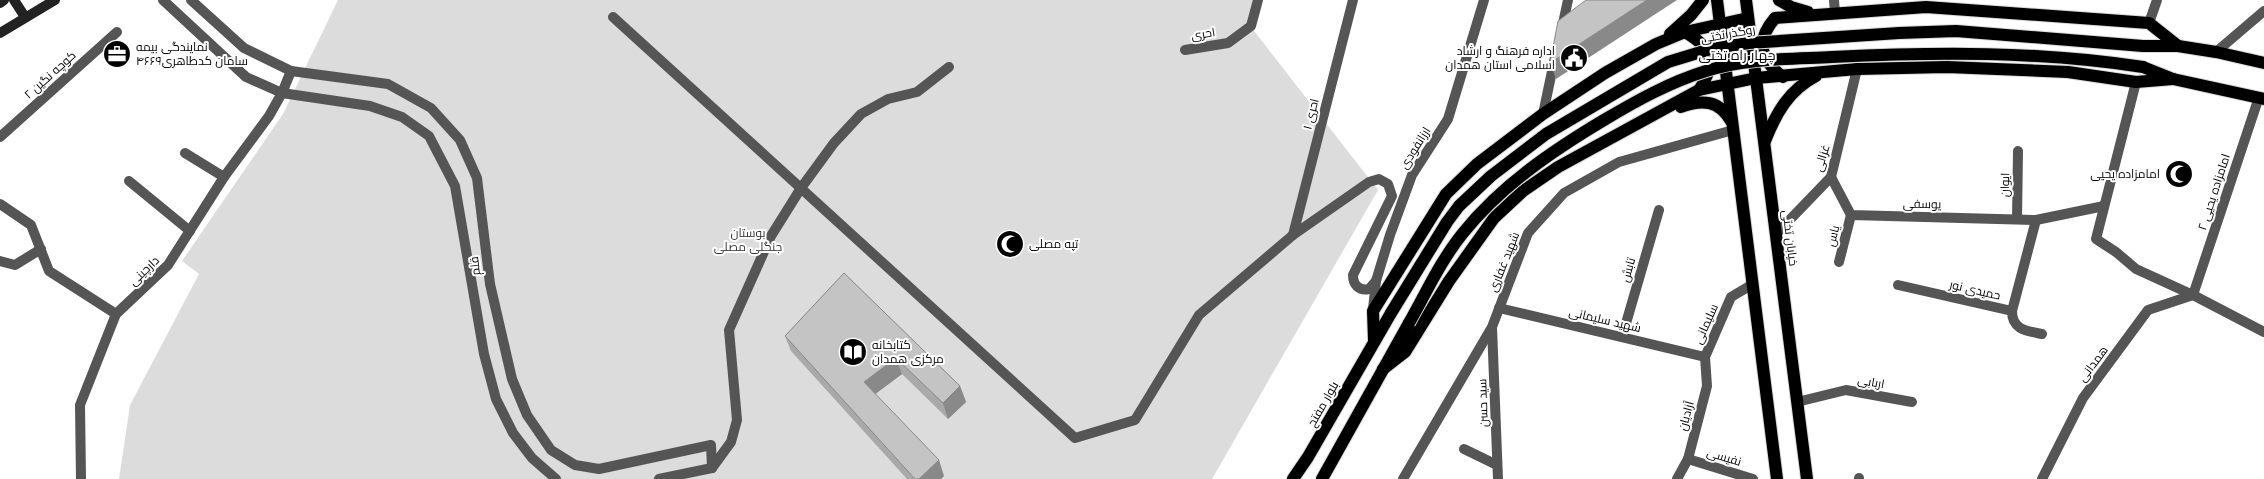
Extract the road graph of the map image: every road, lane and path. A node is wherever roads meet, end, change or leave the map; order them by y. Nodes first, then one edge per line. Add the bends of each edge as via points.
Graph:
1 (4, 0) edge
2 (14, 0) edge
3 (55, 0) edge
4 (163, 0) edge
5 (191, 0) edge
6 (1258, 0) edge
7 (1352, 0) edge
8 (1484, 0) edge
9 (1568, 0) edge
10 (1702, 0) edge
11 (1718, 0) edge
12 (1746, 0) edge
13 (1778, 0) edge
14 (2157, 0) edge
15 (0, 3) edge
16 (1928, 4) edge
17 (1835, 6) edge
18 (2264, 11) edge
19 (1820, 14) junction
20 (25, 17) junction
21 (613, 17) dead end
22 (1748, 18) junction
23 (1720, 23) junction
24 (2149, 23) junction
25 (117, 32) dead end
26 (1685, 32) junction
27 (0, 33) edge
28 (1656, 44) junction
29 (2178, 46) junction
30 (1185, 50) dead end
31 (2216, 52) junction
32 (2264, 63) edge
33 (949, 67) dead end
34 (1857, 69) junction
35 (291, 71) junction
36 (1821, 73) junction
37 (1783, 77) junction
38 (1756, 78) junction
39 (2173, 79) junction
40 (2136, 82) junction
41 (1727, 83) junction
42 (1699, 90) junction
43 (282, 93) junction
44 (2262, 98) edge
45 (1542, 114) junction
46 (1643, 120) junction
47 (1733, 126) junction
48 (0, 137) edge
49 (1764, 143) junction
50 (2018, 151) dead end
51 (185, 153) dead end
52 (224, 177) junction
53 (1831, 177) junction
54 (129, 180) dead end
55 (801, 188) junction
56 (0, 204) edge
57 (2104, 206) junction
58 (1659, 210) dead end
59 (1851, 215) junction
60 (2016, 219) junction
61 (2036, 220) junction
62 (190, 231) junction
63 (1776, 234) junction
64 (1293, 235) junction
65 (40, 249) junction
66 (0, 261) edge
67 (1840, 262) dead end
68 (1376, 282) junction
69 (1753, 284) junction
70 (1898, 285) dead end
71 (2193, 295) junction
72 (1499, 308) junction
73 (1373, 311) junction
74 (2012, 311) junction
75 (116, 314) junction
76 (1492, 327) junction
77 (2264, 332) edge
78 (2042, 334) dead end
79 (1622, 337) junction
80 (1374, 341) junction
81 (1705, 357) junction
82 (1383, 369) junction
83 (1797, 402) junction
84 (1912, 402) dead end
85 (1464, 449) dead end
86 (1688, 459) junction
87 (1497, 465) junction
88 (712, 468) junction
89 (81, 479) edge
90 (556, 479) edge
91 (659, 479) edge
92 (1293, 479) edge
93 (1322, 479) edge
94 (1402, 479) edge
95 (1498, 479) edge
96 (1677, 479) edge
97 (1754, 479) edge
98 (1777, 479) edge
99 (1807, 479) edge
100 (2042, 479) edge

1 - 15 main road
2 - 20 main road
3 - 20 main road
4 - 43 street, قلم via 246,77
5 - 35 street, قلم via 244,48
6 - 30 street, احری via 1251,26 1228,43
7 - 64 street, احری ۱
8 - 68 street, ارزانفودی via 1448,119 1412,175
9 - 45 street
10 - 28 main road via 1682,24
11 - 23 main road
12 - 22 main road, خیابان تختی
13 - 19 main road
14 - 24 street
16 - 17 main road
16 - 24 main road
17 - 19 main road
18 - 31 street
19 - 37 main road via 1775,18 1767,27 1762,39 1763,51 1774,70
20 - 27 main road
21 - 55 street
22 - 23 main road
22 - 38 main road, خیابان تختی
23 - 26 main road
23 - 41 main road
24 - 29 main road
25 - 48 street, کوچه نگین ۲
26 - 28 main road
26 - 42 main road via 1702,43 1711,61 1709,75
28 - 45 main road
29 - 31 main road, روگذر تختی
29 - 80 main road, روگذر تختی, bridge via 1956,31 1749,43 1714,48 1668,62 1546,134 1491,176 1459,206
31 - 32 main road, روگذر تختی
33 - 55 street via 917,92 888,99 861,114 834,143
34 - 36 main road
34 - 40 main road via 2068,72
34 - 53 street, غزالی
35 - 43 street, دارچینی
35 - 88 street, قلم via 388,84 431,108 460,140 477,178 490,284 512,379 527,415 550,450 575,465 599,469 711,445
36 - 37 main road
36 - 49 main road via 1792,93
37 - 38 main road
38 - 41 main road
38 - 49 main road, خیابان تختی
39 - 40 main road
39 - 44 main road
39 - 82 main road, bridge via 2143,66 2047,55 1924,52 1785,59 1707,70 1636,102 1562,146 1500,194 1450,251
40 - 57 street
41 - 42 main road
41 - 47 main road
42 - 46 main road
43 - 52 street, دارچینی
43 - 90 street, قلم via 370,106 402,117 429,136 455,186 484,354 496,399 512,433 532,458
44 - 71 street, امامزاده یحیی ۲
45 - 73 main road via 1477,164 1446,194
46 - 47 main road via 1705,101 1722,109
46 - 82 main road via 1558,167 1523,191 1494,218 1448,281 1406,352
47 - 69 main road
47 - 72 street, شهید غفاری via 1619,162 1564,193 1528,233
49 - 63 main road, خیابان تختی
50 - 60 street, ایوان
51 - 52 street
52 - 62 street, دارچینی
53 - 59 street
53 - 63 street, غزالی
54 - 62 street
55 - 64 street via 1075,438 1135,420 1199,315
55 - 88 street via 771,236 729,330 737,420 731,442
56 - 65 street via 31,225
57 - 61 street, یوسفی
57 - 71 street via 2096,239 2136,269
58 - 79 street, تابش
59 - 60 street, یوسفی
59 - 67 street, یاس
60 - 61 street, یوسفی
61 - 74 street, حمیدی نور
62 - 75 street, دارچینی via 168,265
63 - 83 main road, خیابان تختی
64 - 68 street via 1369,182 1384,181 1392,196 1353,275 1359,288 1369,289
65 - 66 street via 15,265
65 - 75 street via 49,271
68 - 73 street, ارزانفودی
69 - 81 street, سلیمانی via 1731,297
69 - 98 main road
70 - 74 street, حمیدی نور
71 - 77 street
71 - 100 street, همدانی via 2148,310 2083,398
72 - 76 street, شهید غفاری
72 - 79 street, شهید سلیمانی
73 - 80 main road
74 - 78 street via 2016,326
75 - 89 street, دارچینی via 80,405
76 - 87 street, سید حسن
76 - 94 street, شهید غفاری
79 - 81 street, شهید سلیمانی
80 - 92 main road, بلوار مفتح
81 - 86 street, آزادیان via 1707,386
82 - 93 main road
83 - 84 street, اربابی via 1846,390
83 - 99 main road, خیابان تختی
85 - 87 street
86 - 96 street, آزادیان
86 - 97 street, نفیسی
87 - 95 street, سید حسن
88 - 91 street

